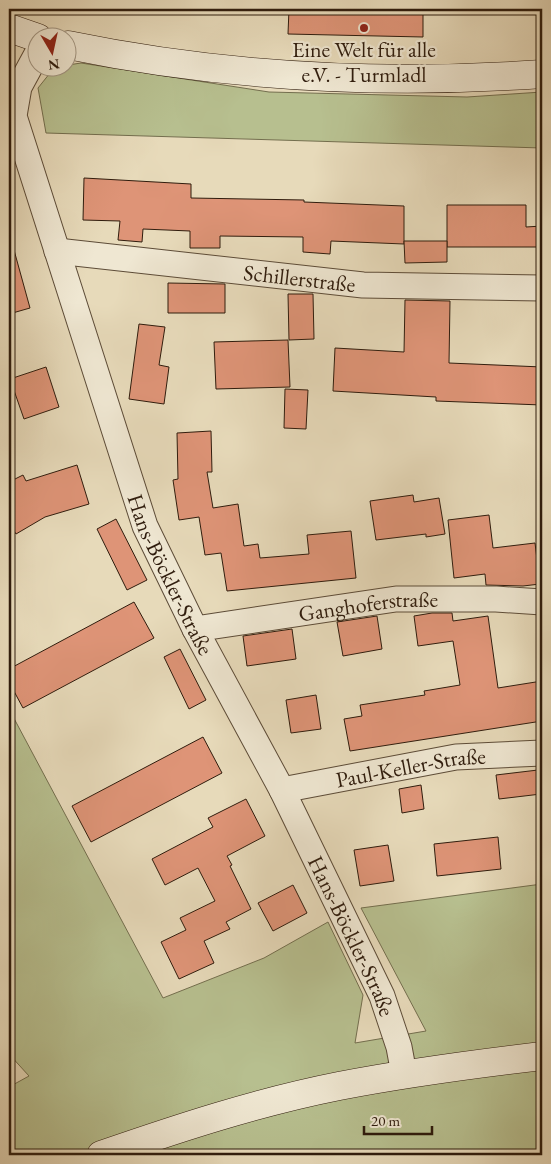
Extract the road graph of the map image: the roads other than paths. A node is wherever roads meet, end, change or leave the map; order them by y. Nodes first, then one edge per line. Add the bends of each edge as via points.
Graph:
1 (9, 28) edge
2 (28, 35) edge
3 (78, 47) edge
4 (28, 70) edge
5 (542, 74) edge
6 (57, 251) junction
7 (542, 288) edge
8 (542, 602) edge
9 (194, 628) junction
10 (542, 753) edge
11 (282, 790) junction
12 (542, 1056) edge
13 (404, 1074) junction
14 (101, 1155) edge

1 - 2 street
3 - 5 street via 217,69 393,80
4 - 6 street, Hans-Böckler-Straße via 19,87 14,116
6 - 7 street, Schillerstraße via 363,285
6 - 9 street, Hans-Böckler-Straße via 145,526
8 - 9 street, Ganghoferstraße via 396,599
9 - 11 street, Hans-Böckler-Straße
10 - 11 street, Paul-Keller-Straße via 456,757
11 - 13 street, Hans-Böckler-Straße via 382,996 399,1047
12 - 13 street
13 - 14 street via 246,1108

